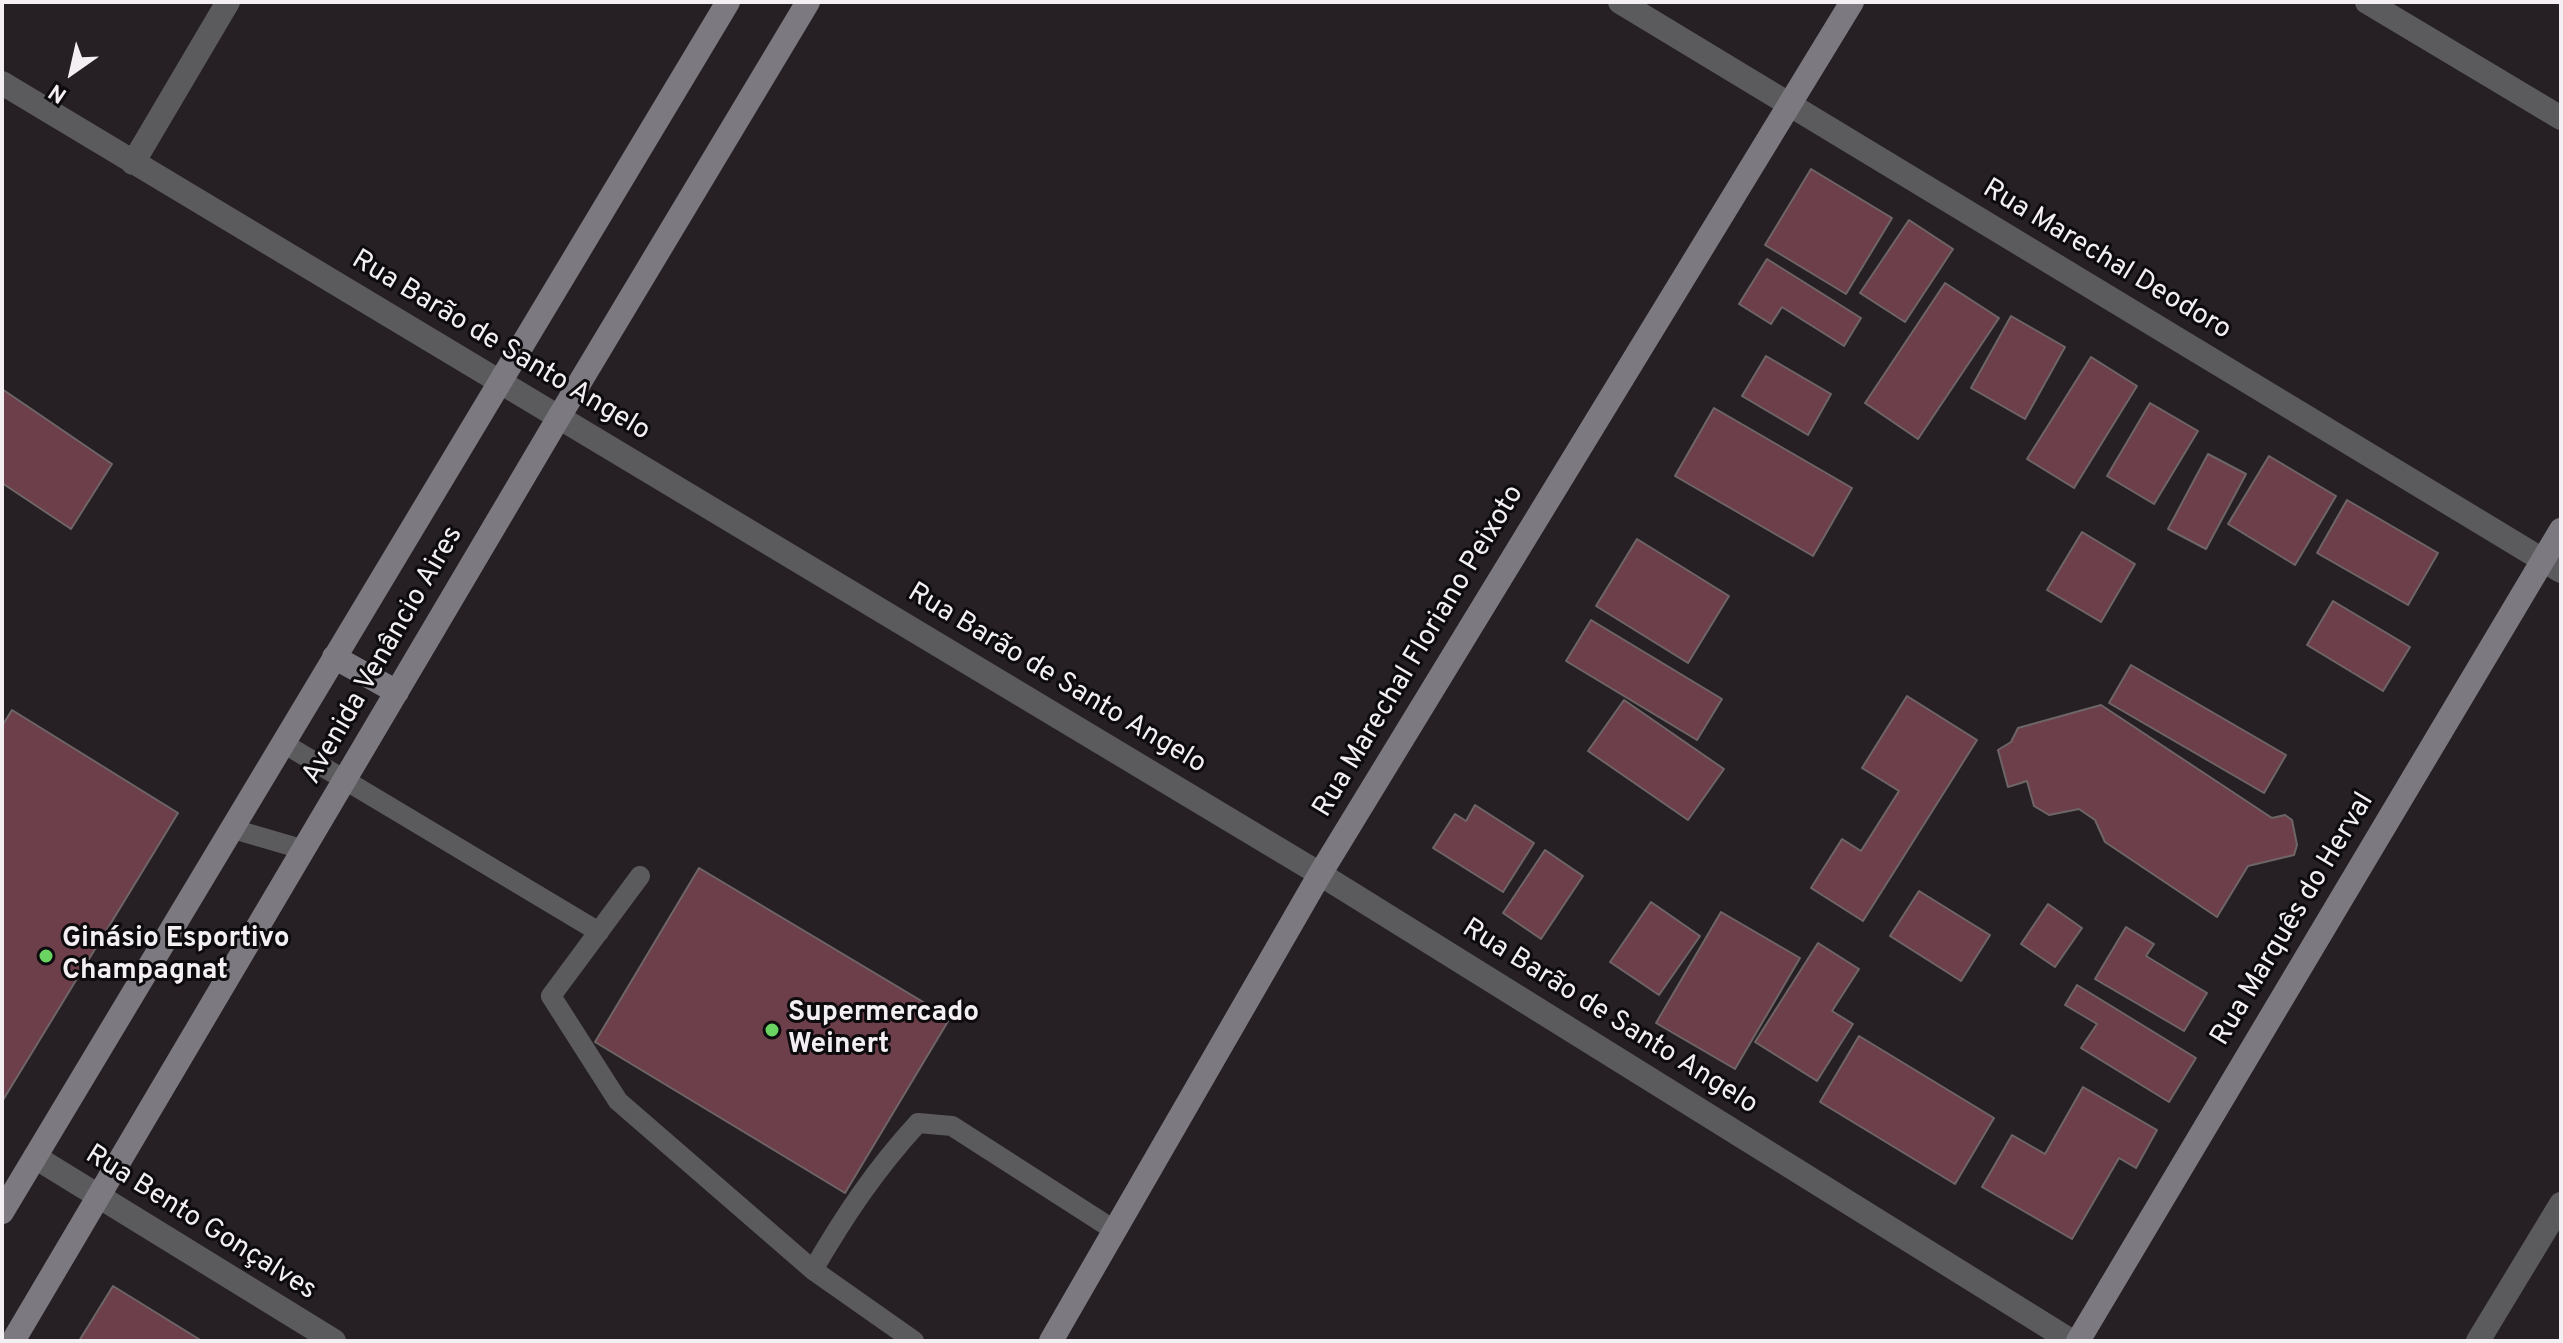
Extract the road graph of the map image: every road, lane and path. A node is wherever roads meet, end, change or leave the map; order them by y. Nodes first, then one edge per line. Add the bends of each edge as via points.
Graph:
1 (228, 2) edge
2 (728, 2) edge
3 (808, 2) edge
4 (1620, 2) edge
5 (1852, 2) edge
6 (2367, 2) edge
7 (2, 83) edge
8 (1789, 105) junction
9 (2561, 118) edge
10 (133, 163) junction
11 (499, 381) junction
12 (559, 417) junction
13 (2561, 530) edge
14 (2552, 565) edge
15 (334, 657) junction
16 (397, 692) junction
17 (283, 743) junction
18 (345, 780) junction
19 (233, 829) junction
20 (305, 850) junction
21 (1320, 874) junction
22 (640, 876) dead end
23 (599, 932) junction
24 (35, 1157) junction
25 (100, 1198) junction
26 (2561, 1204) edge
27 (2, 1212) edge
28 (1114, 1230) junction
29 (813, 1270) junction
30 (13, 1341) edge
31 (334, 1341) edge
32 (914, 1341) edge
33 (1051, 1341) edge
34 (2071, 1341) edge
35 (2078, 1341) edge
36 (2478, 1341) edge

1 - 10 street
2 - 11 main road, Avenida Venâncio Aires
3 - 12 main road, Avenida Venâncio Aires
4 - 8 street, Rua Marechal Deodoro
5 - 8 main road, Rua Marechal Floriano Peixoto
6 - 9 street
7 - 10 street, Rua Barão de Santo Angelo
8 - 14 street, Rua Marechal Deodoro
8 - 21 main road, Rua Marechal Floriano Peixoto
10 - 11 street, Rua Barão de Santo Angelo
11 - 12 street, Rua Barão de Santo Angelo
11 - 15 main road, Avenida Venâncio Aires
12 - 16 main road, Avenida Venâncio Aires
12 - 21 street, Rua Barão de Santo Angelo
13 - 14 main road, Rua Marquês do Herval
14 - 35 main road, Rua Marquês do Herval
15 - 16 main road
15 - 17 main road, Avenida Venâncio Aires
16 - 18 main road, Avenida Venâncio Aires
17 - 18 lane
17 - 19 main road, Avenida Venâncio Aires
18 - 20 main road, Avenida Venâncio Aires
18 - 23 lane
19 - 20 lane
19 - 24 main road, Avenida Venâncio Aires
20 - 25 main road, Avenida Venâncio Aires
21 - 28 main road, Rua Marechal Floriano Peixoto
21 - 34 street, Rua Barão de Santo Angelo
22 - 23 lane
23 - 29 lane via 551,996 618,1101
24 - 25 street, Rua Bento Gonçalves
24 - 27 main road, Avenida Venâncio Aires
25 - 30 main road, Avenida Venâncio Aires
25 - 31 street, Rua Bento Gonçalves
26 - 36 street
28 - 29 lane via 952,1126 918,1123 885,1159
28 - 33 main road, Rua Marechal Floriano Peixoto
29 - 32 lane

